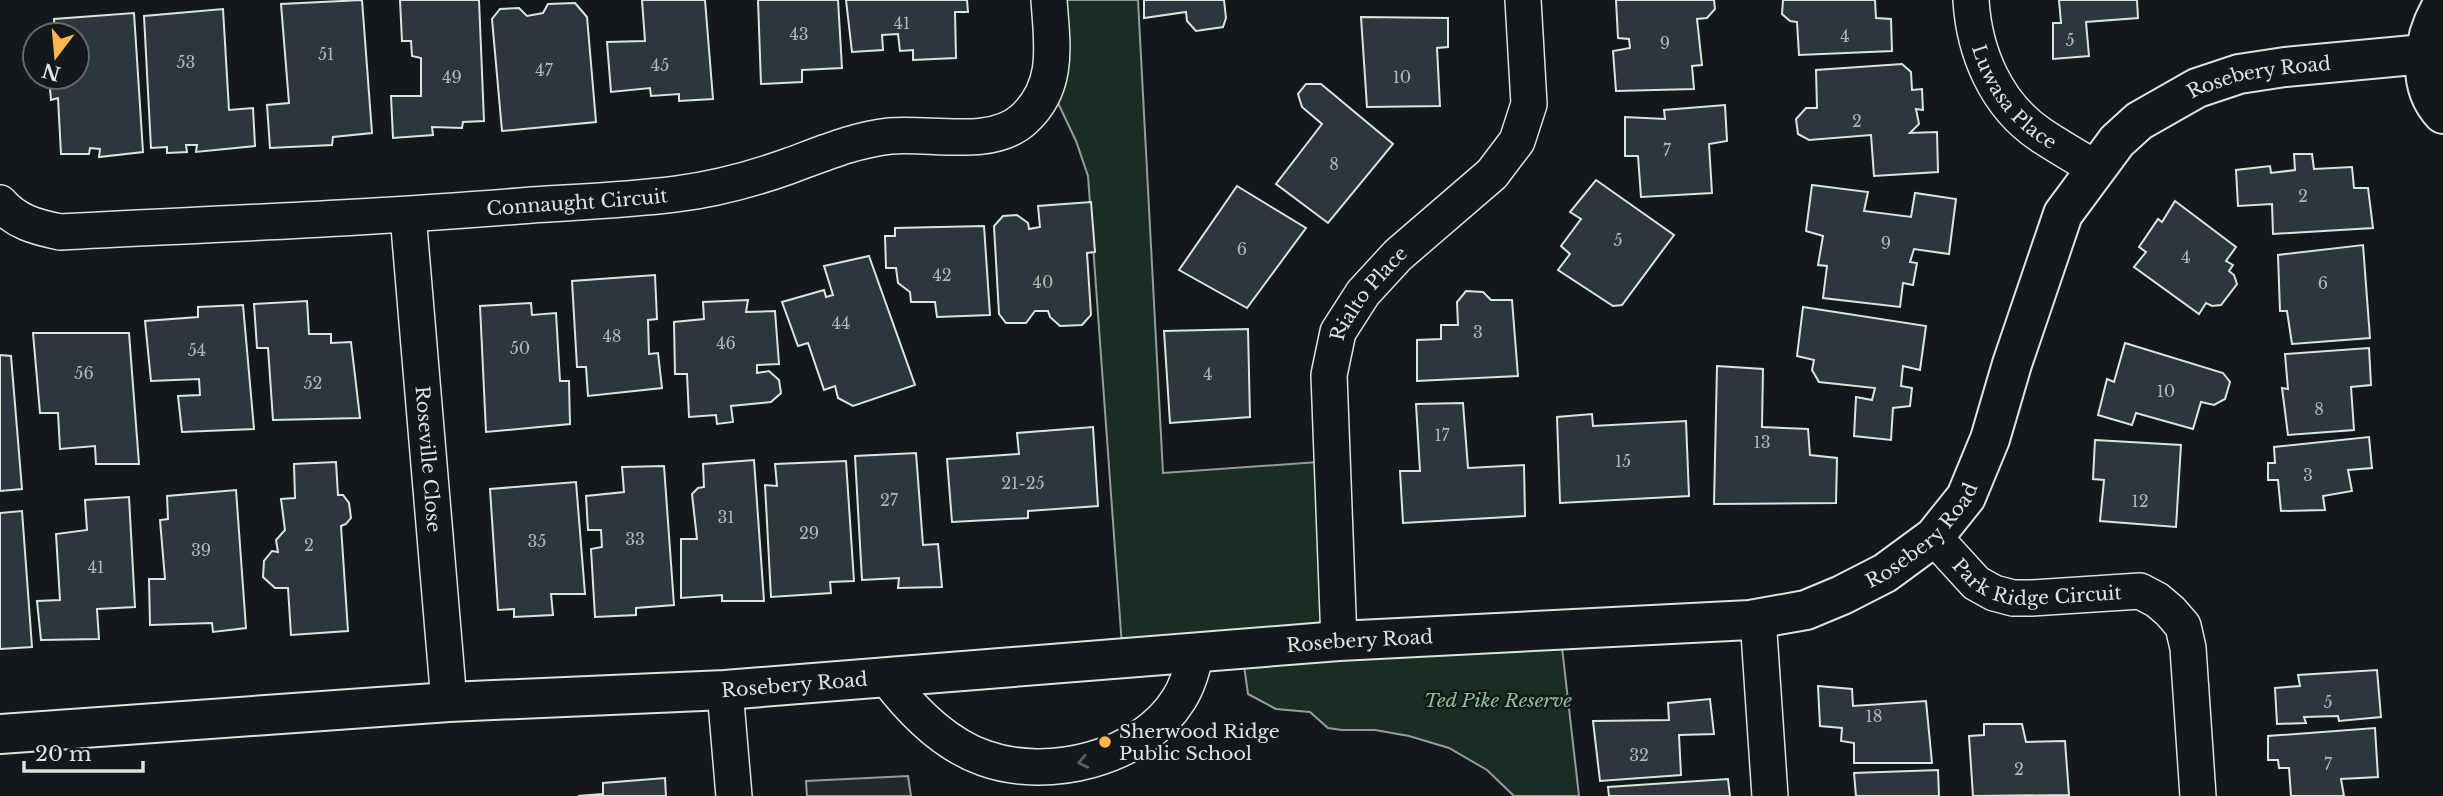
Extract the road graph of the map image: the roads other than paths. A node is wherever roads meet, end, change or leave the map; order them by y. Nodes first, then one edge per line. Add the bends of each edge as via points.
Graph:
1 (1049, 0) edge
2 (1523, 0) edge
3 (1971, 0) edge
4 (2443, 5) edge
5 (2424, 54) junction
6 (2442, 115) edge
7 (2097, 169) junction
8 (0, 203) edge
9 (408, 215) junction
10 (1934, 537) junction
11 (1758, 618) junction
12 (1339, 641) junction
13 (1196, 654) junction
14 (887, 678) junction
15 (725, 690) junction
16 (449, 702) junction
17 (0, 734) edge
18 (734, 796) edge
19 (1770, 796) edge
20 (2198, 796) edge

1 - 9 street, Connaught Circuit via 1053,52 1049,84 1023,121 1003,133 890,136 851,143 727,187
2 - 12 street, Rialto Place via 1529,104 1517,141 1492,174 1398,255 1363,293 1338,332 1329,375
3 - 7 street, Luwasa Place via 1973,30 1985,68 2003,100 2038,134
4 - 5 street via 2433,20
5 - 6 street via 2427,84
5 - 7 street, Rosebery Road via 2285,67 2239,74 2197,88 2139,121
7 - 10 street, Rosebery Road via 2063,214 1990,439 1966,497
8 - 9 street, Connaught Circuit via 25,223 60,232
9 - 16 street, Roseville Close
10 - 11 street, Rosebery Road via 1885,573 1842,595 1806,610
10 - 20 street, Park Ridge Circuit via 1976,583 1993,593 2013,598 2140,591 2170,611 2183,626 2188,648
11 - 12 street, Rosebery Road
11 - 19 street
12 - 13 street, Rosebery Road
13 - 14 street, Rosebery Road
13 -> 14 street via 1179,700 1151,729 1106,756 1059,767 1009,765 959,746 907,703
14 - 15 street, Rosebery Road
15 - 16 street, Rosebery Road
15 - 18 street
16 - 17 street, Rosebery Road

